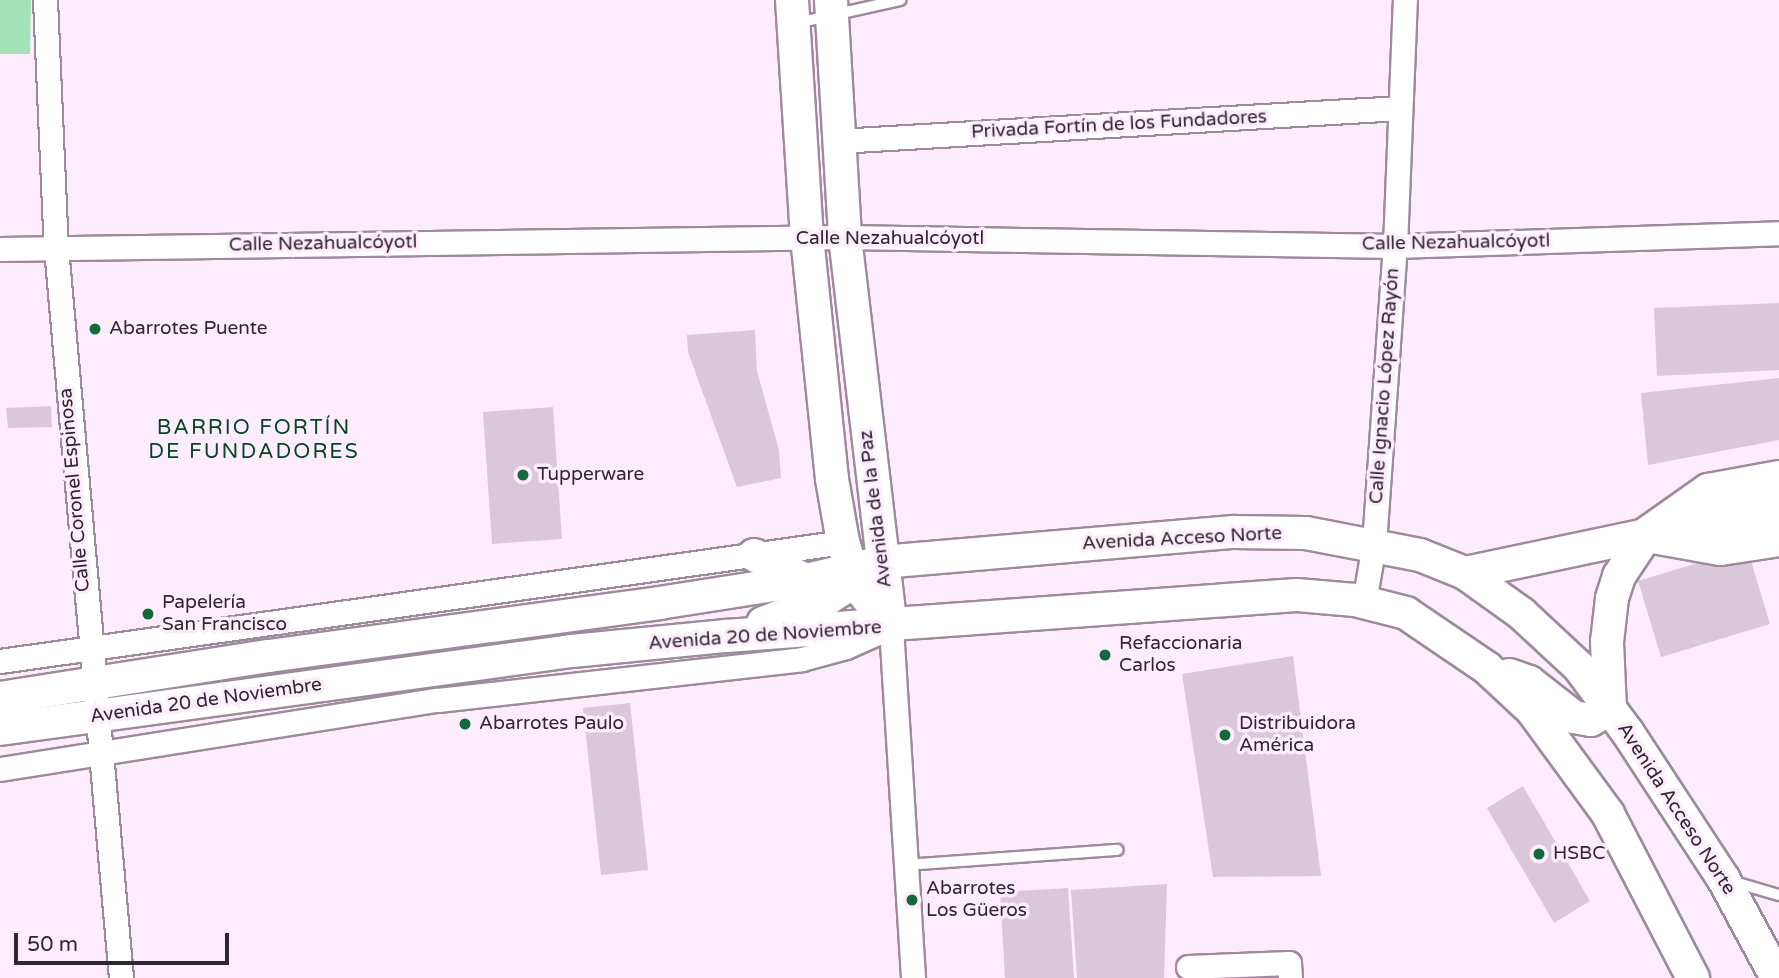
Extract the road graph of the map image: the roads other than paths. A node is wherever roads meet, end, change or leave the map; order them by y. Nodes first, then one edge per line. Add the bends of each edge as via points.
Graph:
1 (45, 0) edge
2 (900, 0) edge
3 (1405, 0) edge
4 (831, 8) edge
5 (793, 12) edge
6 (1400, 108) junction
7 (838, 141) junction
8 (1779, 233) edge
9 (807, 237) junction
10 (845, 237) junction
11 (1395, 246) junction
12 (56, 248) junction
13 (0, 249) edge
14 (1779, 478) edge
15 (1779, 507) edge
16 (1647, 534) junction
17 (1779, 538) edge
18 (1374, 544) junction
19 (754, 555) junction
20 (881, 562) junction
21 (850, 565) junction
22 (1465, 573) junction
23 (806, 580) junction
24 (1364, 602) junction
25 (891, 627) junction
26 (726, 636) junction
27 (88, 649) junction
28 (0, 661) edge
29 (1487, 668) junction
30 (92, 685) junction
31 (0, 698) edge
32 (1610, 709) junction
33 (96, 716) junction
34 (0, 729) edge
35 (102, 754) junction
36 (0, 769) edge
37 (1117, 850) dead end
38 (907, 865) junction
39 (1723, 878) junction
40 (1779, 895) edge
41 (1188, 967) dead end
42 (121, 978) edge
43 (913, 978) edge
44 (1290, 978) edge
45 (1693, 978) edge
46 (1777, 978) edge

1 - 12 street, Calle Coronel Espinosa
2 - 4 lane
3 - 6 street, Calle Ignacio López Rayón
4 - 5 lane
4 - 7 main road, Avenida de la Paz
5 - 9 main road, Avenida de la Paz
6 - 7 street, Privada Fortín de los Fundadores
6 - 11 street, Calle Ignacio López Rayón
7 - 10 main road, Avenida de la Paz
8 - 11 street, Calle Nezahualcóyotl
9 - 10 street, Calle Nezahualcóyotl
9 - 12 street, Calle Nezahualcóyotl
9 - 21 main road, Avenida de la Paz
10 - 11 street, Calle Nezahualcóyotl
10 - 20 main road, Avenida de la Paz
11 - 18 street, Calle Ignacio López Rayón
12 - 13 street, Calle Nezahualcóyotl
12 - 27 street, Calle Coronel Espinosa
14 - 16 main road via 1708,491
15 - 16 main road
16 - 17 main road via 1720,547
16 - 22 main road
16 - 32 main road via 1630,556 1612,598 1607,642
18 - 20 main road, Avenida Acceso Norte via 1306,533 1234,532
18 - 22 main road, Avenida Acceso Norte
18 - 24 street, Calle Ignacio López Rayón
19 - 21 street, Avenida 20 de Noviembre
19 - 23 main road
19 - 27 street, Avenida 20 de Noviembre
20 - 21 main road, Avenida 20 de Noviembre
20 - 25 main road, Avenida de la Paz
21 - 23 main road, Avenida 20 de Noviembre
21 - 25 main road, Avenida de la Paz
21 - 26 main road
22 - 32 main road, Avenida Acceso Norte via 1522,614 1579,667
23 - 30 main road, Avenida 20 de Noviembre
24 - 25 main road via 1297,595
24 - 29 main road via 1406,613
25 - 26 main road, Avenida 20 de Noviembre
25 - 35 street, Avenida 20 de Noviembre via 803,659 438,701
25 - 38 street
26 - 33 main road, Avenida 20 de Noviembre via 572,651
27 - 28 street, Avenida 20 de Noviembre
27 - 30 street, Calle Coronel Espinosa
29 - 32 main road via 1529,682 1574,717 1591,720
29 - 45 main road via 1532,710 1608,814
30 - 31 main road, Avenida 20 de Noviembre
30 - 33 street, Calle Coronel Espinosa
32 - 39 main road, Avenida Acceso Norte
33 - 34 main road, Avenida 20 de Noviembre
33 - 35 street, Calle Coronel Espinosa
35 - 36 street, Avenida 20 de Noviembre
35 - 42 street, Calle Coronel Espinosa
37 - 38 lane
38 - 43 street
39 - 40 lane
39 - 46 main road, Avenida Acceso Norte
41 - 44 street via 1289,964

